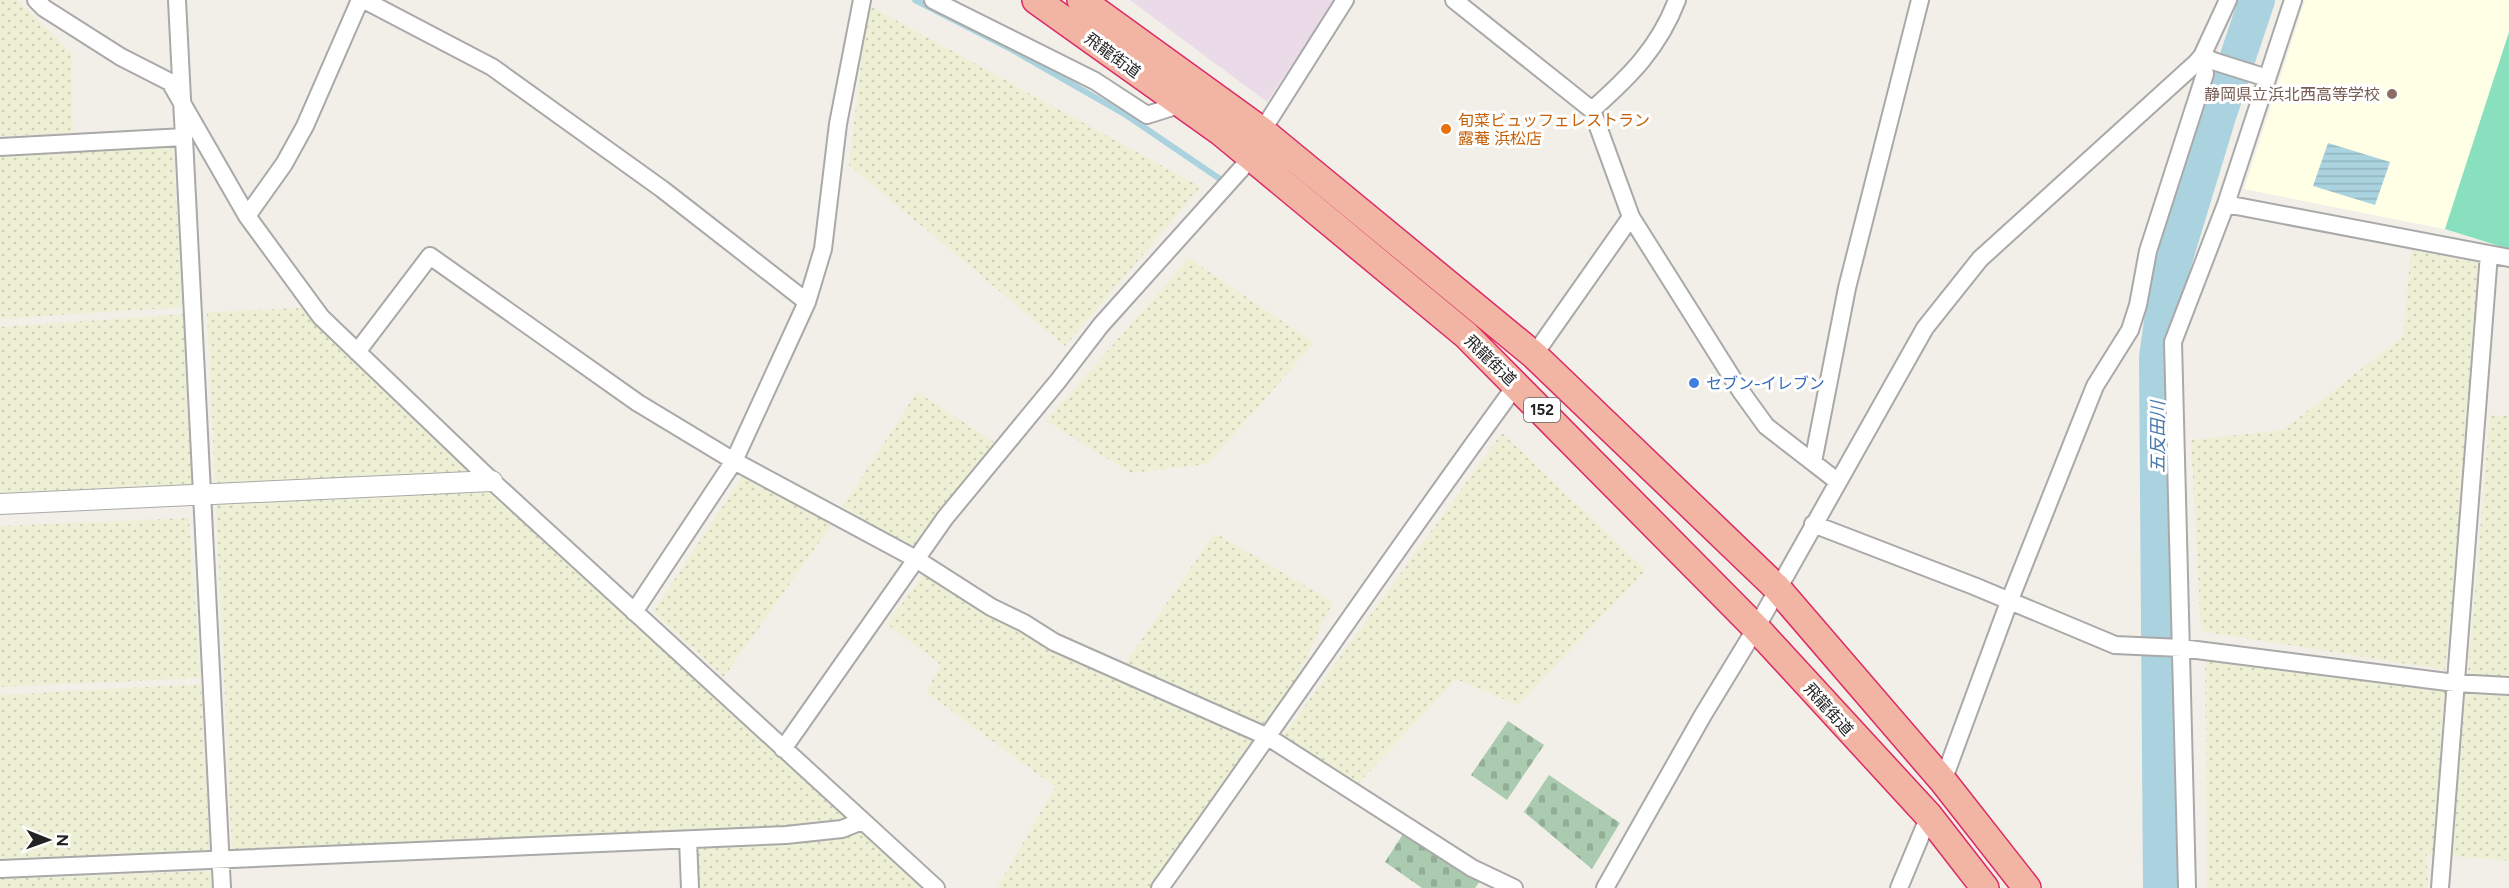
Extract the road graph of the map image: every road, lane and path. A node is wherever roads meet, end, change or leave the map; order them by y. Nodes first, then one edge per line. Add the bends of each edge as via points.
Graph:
1 (36, 0) edge
2 (177, 0) edge
3 (362, 0) edge
4 (862, 0) edge
5 (933, 0) edge
6 (1036, 0) edge
7 (1081, 0) edge
8 (1345, 0) edge
9 (1454, 0) edge
10 (1677, 0) edge
11 (1920, 0) edge
12 (2228, 0) edge
13 (2293, 0) edge
14 (2209, 59) junction
15 (2267, 78) junction
16 (1182, 104) junction
17 (182, 106) junction
18 (1593, 110) junction
19 (1262, 131) junction
20 (184, 137) junction
21 (0, 147) edge
22 (1251, 158) junction
23 (2226, 204) junction
24 (247, 216) junction
25 (1631, 217) junction
26 (2489, 254) junction
27 (2509, 258) edge
28 (807, 302) junction
29 (357, 352) junction
30 (1534, 355) junction
31 (1517, 384) junction
32 (734, 461) junction
33 (1813, 462) junction
34 (492, 481) junction
35 (1837, 482) junction
36 (202, 494) junction
37 (0, 504) edge
38 (1813, 524) junction
39 (916, 559) junction
40 (1777, 588) junction
41 (2009, 602) junction
42 (634, 612) junction
43 (1756, 628) junction
44 (2177, 648) junction
45 (2456, 683) junction
46 (2509, 686) edge
47 (1268, 738) junction
48 (783, 748) junction
49 (1943, 781) junction
50 (1929, 816) junction
51 (862, 820) junction
52 (688, 840) junction
53 (221, 859) junction
54 (0, 869) edge
55 (222, 888) edge
56 (690, 888) edge
57 (936, 888) edge
58 (1160, 888) edge
59 (1514, 888) edge
60 (1605, 888) edge
61 (1899, 888) edge
62 (1985, 888) edge
63 (2027, 888) edge
64 (2187, 888) edge
65 (2440, 888) edge

1 - 17 street via 121,57 170,82
2 - 17 street
3 - 24 street via 305,126
3 - 28 street via 492,67 662,189
4 - 28 street via 838,124 823,249
5 - 16 street via 1095,81 1147,115
6 - 16 highway, 飛龍街道 / 152
7 - 19 highway, 飛龍街道 / 152
8 - 19 street
9 - 18 street
10 - 18 street via 1659,38 1631,75
11 - 33 street via 1847,288
12 - 14 street
13 - 15 street
14 - 15 street
14 - 35 street via 2196,63 1980,259 1925,328
14 - 41 street via 2148,251 2130,330 2095,386
15 - 23 street
16 - 22 highway, 飛龍街道 / 152
17 - 20 street
17 - 24 street
18 - 25 street
19 - 30 highway, 飛龍街道 / 152
20 - 21 street
20 - 36 street
22 - 31 highway, 飛龍街道 / 152 via 1466,335
22 - 39 street via 1101,325
23 - 26 street
23 - 44 street via 2173,342
24 - 29 street via 321,317
25 - 30 street
25 - 33 street via 1766,426
26 - 27 street
26 - 45 street
28 - 32 street
29 - 32 street via 430,256 638,403
29 - 34 street
30 - 40 highway, 飛龍街道 / 152
31 - 43 highway, 飛龍街道 / 152
31 - 47 street via 1361,599
32 - 39 street
32 - 42 street
33 - 35 street
34 - 36 street
34 - 42 street
35 - 38 street
36 - 37 street
36 - 53 street
38 - 40 street
38 - 41 street
39 - 47 street via 1054,642
39 - 48 street
40 - 43 street
40 - 49 highway, 飛龍街道 / 152
41 - 44 street via 2115,645
41 - 49 street
42 - 48 street
43 - 50 highway, 飛龍街道 / 152
43 - 60 street
44 - 45 street
44 - 64 street
45 - 46 street
45 - 65 street
47 - 58 street
47 - 59 street via 1472,868
48 - 51 street
49 - 63 highway, 飛龍街道 / 152
50 - 61 street
50 - 62 highway, 飛龍街道 / 152
51 - 52 street via 842,829
51 - 57 street
52 - 53 street
52 - 56 street
53 - 54 street
53 - 55 street

